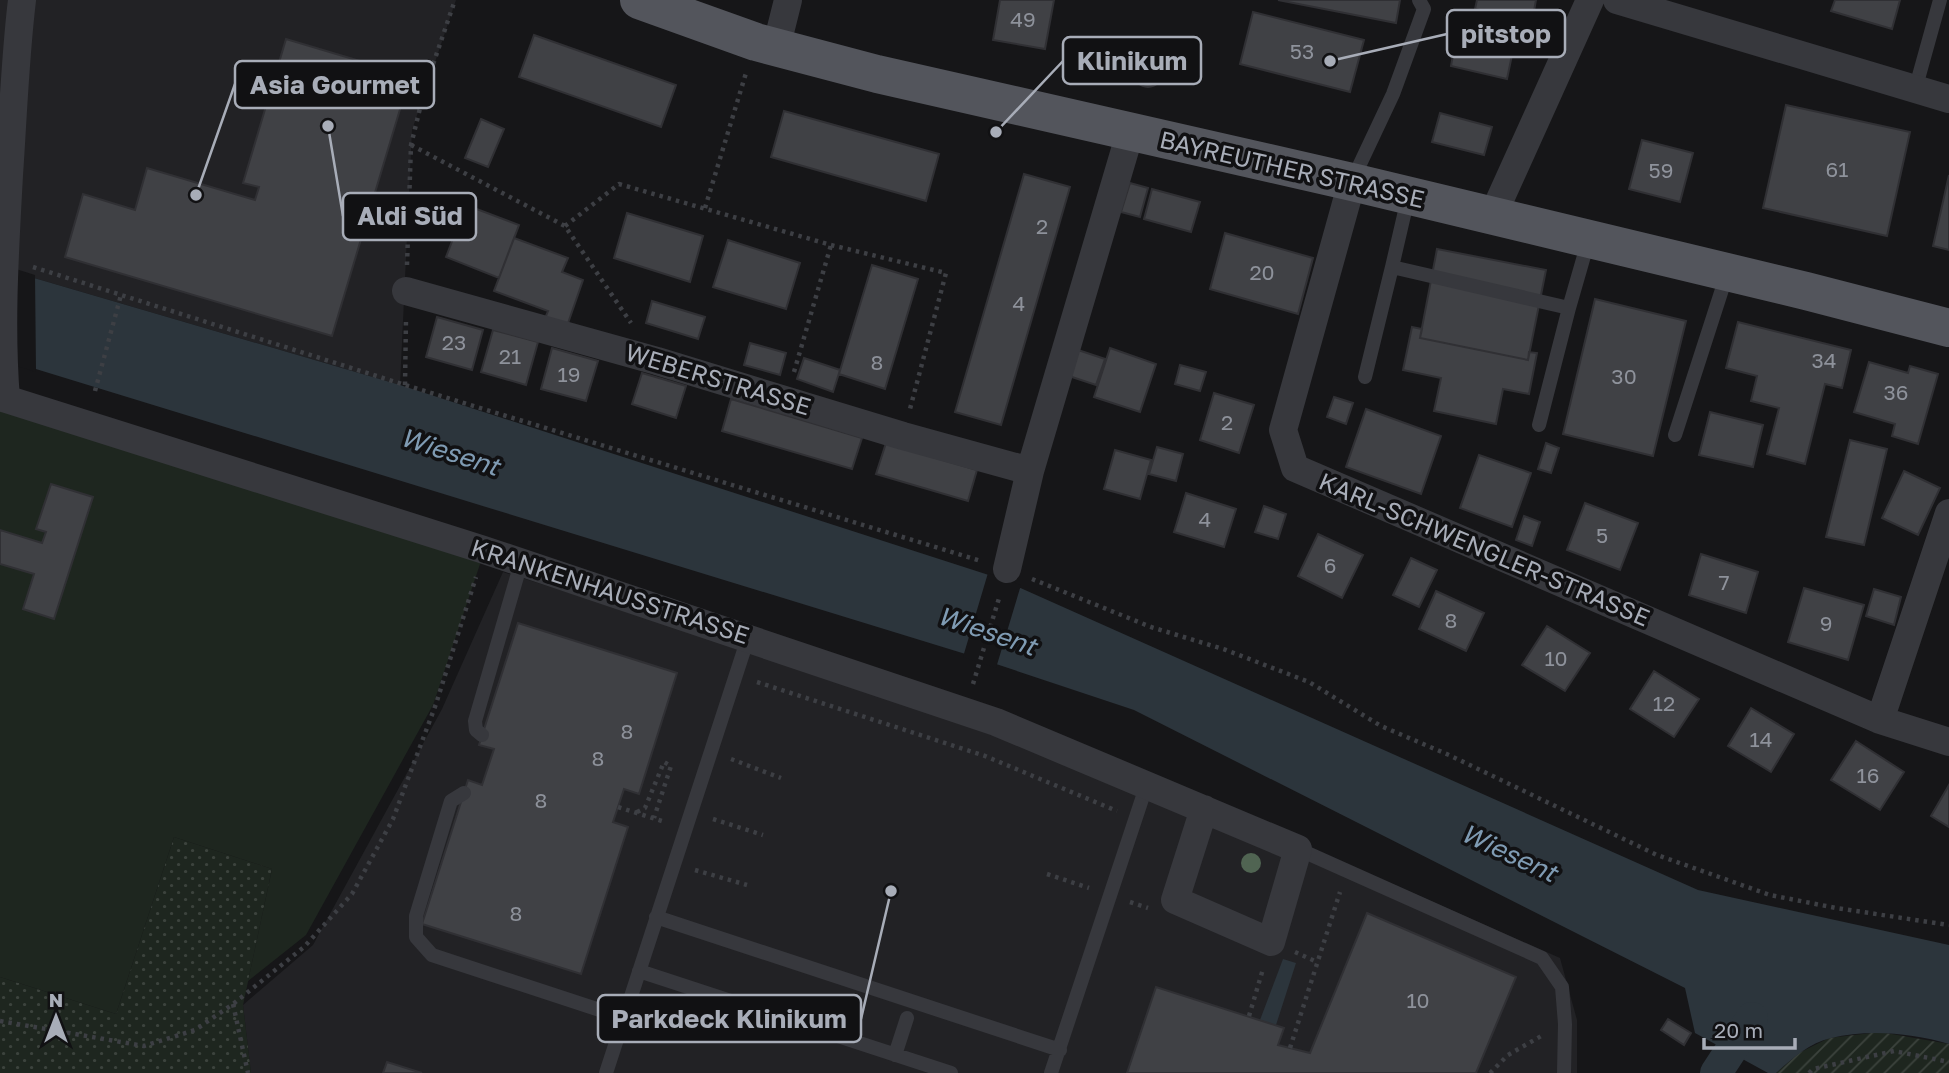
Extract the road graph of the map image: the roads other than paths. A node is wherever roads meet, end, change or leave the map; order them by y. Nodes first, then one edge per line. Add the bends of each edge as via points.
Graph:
1 (22, 0) edge
2 (639, 0) edge
3 (788, 0) edge
4 (1419, 0) edge
5 (1590, 0) edge
6 (1617, 0) edge
7 (1940, 0) edge
8 (8, 37) edge
9 (766, 45) junction
10 (1915, 90) junction
11 (1949, 99) edge
12 (1130, 133) junction
13 (1352, 182) junction
14 (1408, 196) junction
15 (1492, 217) junction
16 (1588, 240) junction
17 (1392, 267) junction
18 (1728, 272) junction
19 (406, 291) road end
20 (1569, 309) junction
21 (1949, 328) edge
22 (1365, 377) dead end
23 (4, 389) edge
24 (1539, 425) dead end
25 (1675, 435) dead end
26 (1030, 471) junction
27 (1949, 513) edge
28 (521, 563) junction
29 (1004, 579) road end
30 (748, 638) junction
31 (1880, 720) junction
32 (482, 735) dead end
33 (1949, 743) edge
34 (1147, 784) junction
35 (464, 793) dead end
36 (1204, 809) junction
37 (1297, 849) junction
38 (656, 917) junction
39 (639, 971) junction
40 (624, 1018) junction
41 (907, 1018) dead end
42 (1060, 1050) junction
43 (895, 1055) junction
44 (606, 1073) edge
45 (951, 1073) edge
46 (1051, 1073) edge
47 (1564, 1073) edge

1 - 8 street, KRANKENHAUSSTRASSE
2 - 9 main road, BAYREUTHER STRASSE
3 - 9 street
4 - 13 lane via 1424,9 1393,94
5 - 15 street
6 - 10 street
7 - 10 lane
8 - 23 street, KRANKENHAUSSTRASSE
9 - 12 main road, BAYREUTHER STRASSE
10 - 11 street
12 - 13 main road, BAYREUTHER STRASSE
12 - 26 street
13 - 14 main road, BAYREUTHER STRASSE
13 - 31 street, KARL-SCHWENGLER-STRASSE via 1283,430 1295,468
14 - 15 main road, BAYREUTHER STRASSE
14 - 17 lane
15 - 16 main road, BAYREUTHER STRASSE
16 - 18 main road, BAYREUTHER STRASSE
16 - 20 lane
17 - 20 lane
17 - 22 lane
18 - 21 main road, BAYREUTHER STRASSE
18 - 25 lane
19 - 26 street, WEBERSTRASSE
20 - 24 lane
23 - 28 street, KRANKENHAUSSTRASSE
26 - 29 street
27 - 31 street
28 - 30 street, KRANKENHAUSSTRASSE
28 - 32 lane via 475,721 475,730
30 - 34 street, KRANKENHAUSSTRASSE via 996,722
30 - 38 lane
31 - 33 street, KARL-SCHWENGLER-STRASSE
34 - 36 street, KRANKENHAUSSTRASSE
34 - 42 lane
35 - 40 lane via 452,801 416,916 416,937 432,955
36 - 37 street, KRANKENHAUSSTRASSE
36 - 37 street via 1174,900 1271,942
37 - 47 lane via 1542,958 1562,987
38 - 39 lane
38 - 42 lane
39 - 40 lane
39 - 43 lane
40 - 44 lane
41 - 43 lane
42 - 46 lane
43 - 45 lane

